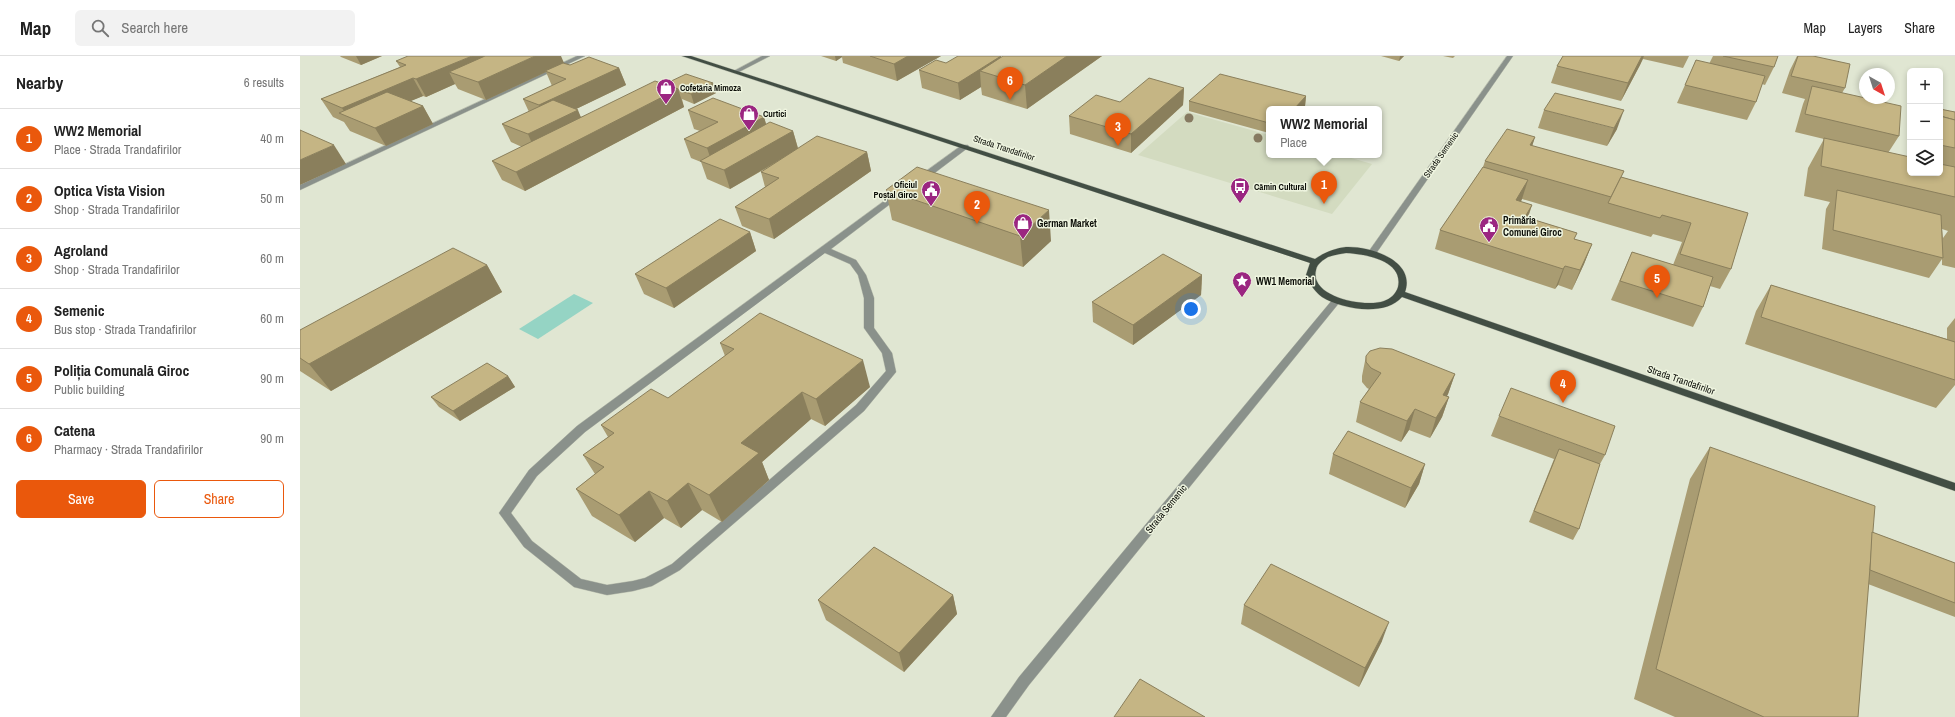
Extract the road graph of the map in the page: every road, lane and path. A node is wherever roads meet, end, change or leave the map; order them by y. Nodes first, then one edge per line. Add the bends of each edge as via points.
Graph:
1 (582, 56) edge
2 (685, 56) edge
3 (767, 56) edge
4 (1510, 56) edge
5 (735, 72) junction
6 (965, 147) junction
7 (300, 188) edge
8 (824, 248) junction
9 (1372, 253) junction
10 (1315, 262) junction
11 (1401, 294) junction
12 (1336, 301) junction
13 (1955, 487) edge
14 (998, 717) edge

1 - 7 street
2 - 5 main road, Strada Trandafirilor
3 - 5 street
4 - 9 street, Strada Semenic
5 - 6 main road, Strada Trandafirilor
6 - 8 street
6 - 10 main road, Strada Trandafirilor
8 - 8 street via 581,430 533,472 505,513 528,544 578,583 607,590 648,582 676,567 860,408 891,372 887,353 869,328 870,298 862,275 852,262
9 - 10 main road via 1346,250 1333,252
9 - 11 main road via 1386,259 1403,276
10 - 12 main road via 1311,269 1315,287
11 - 12 main road via 1392,301 1380,305 1358,306
11 - 13 main road, Strada Trandafirilor
12 - 14 street, Strada Semenic via 1024,681

